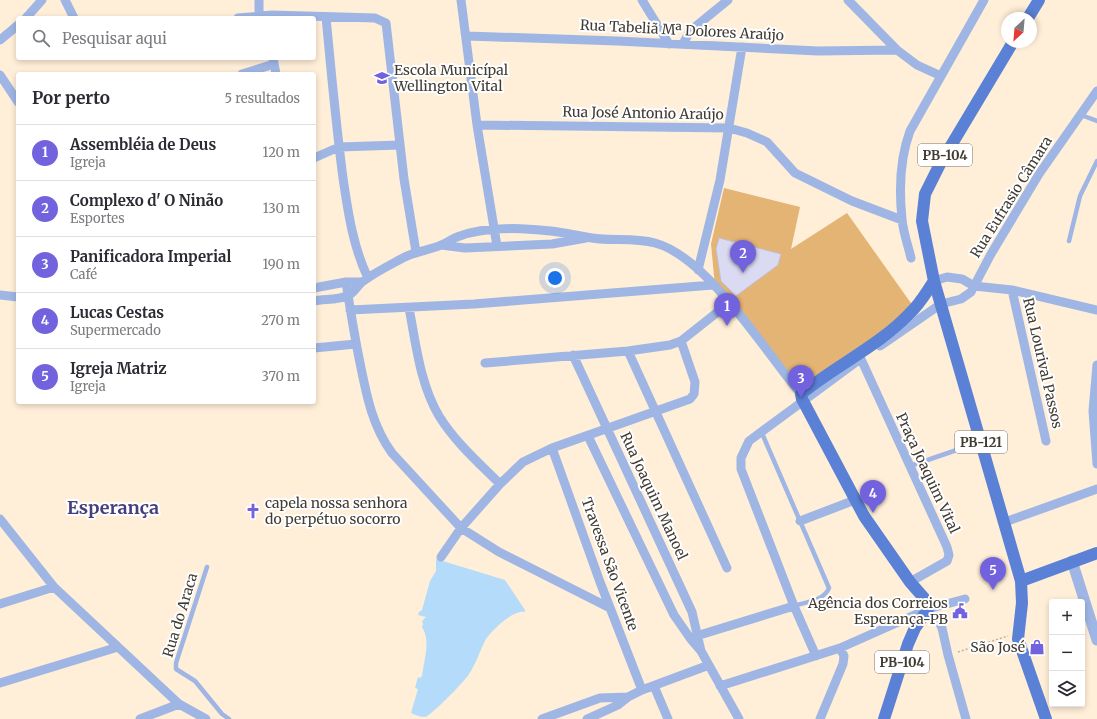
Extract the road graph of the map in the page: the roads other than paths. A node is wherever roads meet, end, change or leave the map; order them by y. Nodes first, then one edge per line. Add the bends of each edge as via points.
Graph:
1 (42, 0) edge
2 (65, 0) edge
3 (259, 0) edge
4 (461, 0) edge
5 (642, 0) edge
6 (728, 0) edge
7 (848, 0) edge
8 (984, 0) edge
9 (1039, 0) edge
10 (1032, 12) edge
11 (28, 16) edge
12 (73, 16) edge
13 (259, 16) edge
14 (316, 17) edge
15 (326, 17) junction
16 (16, 27) edge
17 (467, 36) junction
18 (0, 40) edge
19 (669, 44) junction
20 (683, 44) junction
21 (742, 47) junction
22 (1009, 48) edge
23 (897, 50) junction
24 (274, 61) edge
25 (247, 72) edge
26 (276, 72) edge
27 (0, 75) edge
28 (941, 76) junction
29 (1097, 91) edge
30 (16, 99) edge
31 (1081, 115) junction
32 (1097, 121) edge
33 (477, 125) junction
34 (730, 128) junction
35 (400, 145) junction
36 (339, 148) junction
37 (316, 157) edge
38 (1097, 161) edge
39 (902, 220) junction
40 (495, 230) junction
41 (587, 238) junction
42 (1069, 241) dead end
43 (441, 245) junction
44 (497, 246) junction
45 (416, 252) junction
46 (911, 258) dead end
47 (698, 270) junction
48 (365, 280) junction
49 (934, 281) junction
50 (346, 282) junction
51 (713, 285) junction
52 (974, 286) junction
53 (316, 288) edge
54 (1012, 290) junction
55 (0, 295) edge
56 (348, 296) junction
57 (16, 297) edge
58 (316, 301) edge
59 (729, 303) junction
60 (941, 304) junction
61 (409, 308) junction
62 (350, 310) junction
63 (1097, 310) edge
64 (681, 341) junction
65 (356, 344) junction
66 (316, 348) edge
67 (628, 351) junction
68 (573, 355) junction
69 (861, 359) junction
70 (485, 363) dead end
71 (1097, 365) edge
72 (802, 397) junction
73 (655, 412) junction
74 (608, 429) junction
75 (761, 431) junction
76 (1096, 433) edge
77 (588, 436) junction
78 (981, 442) junction
79 (1046, 442) dead end
80 (552, 448) junction
81 (1097, 464) edge
82 (910, 466) junction
83 (500, 484) junction
84 (1097, 489) edge
85 (855, 500) junction
86 (0, 519) edge
87 (800, 521) junction
88 (1005, 522) junction
89 (461, 528) junction
90 (4, 532) edge
91 (1097, 553) edge
92 (441, 557) dead end
93 (1072, 561) junction
94 (207, 567) dead end
95 (727, 568) dead end
96 (1021, 581) junction
97 (910, 582) junction
98 (54, 587) junction
99 (965, 599) dead end
100 (0, 604) edge
101 (794, 606) junction
102 (610, 608) junction
103 (928, 608) junction
104 (1096, 635) edge
105 (694, 637) junction
106 (118, 647) junction
107 (840, 648) junction
108 (816, 656) junction
109 (709, 665) junction
110 (0, 683) edge
111 (654, 686) junction
112 (720, 686) junction
113 (642, 690) junction
114 (628, 697) junction
115 (179, 704) junction
116 (140, 719) edge
117 (206, 719) edge
118 (229, 719) edge
119 (542, 719) edge
120 (587, 719) edge
121 (668, 719) edge
122 (739, 719) edge
123 (820, 719) edge
124 (884, 719) edge
125 (966, 719) edge
126 (1046, 719) edge

1 - 11 street
2 - 12 street
3 - 13 street
4 - 17 street
5 - 19 street
6 - 20 street via 690,31
7 - 23 street
8 - 28 street
9 - 10 main road
14 - 15 street
15 - 35 street via 375,18 384,21 388,27
15 - 36 street
16 - 18 street
17 - 19 street, Rua Tabeliã Mª Dolores Araújo
17 - 33 street
19 - 20 street, Rua Tabeliã Mª Dolores Araújo
20 - 21 street, Rua Tabeliã Mª Dolores Araújo
21 - 23 street, Rua Tabeliã Mª Dolores Araújo via 818,51
21 - 34 street
22 - 49 main road, PB-104 via 949,148 925,194 922,228
23 - 28 street via 917,65
24 - 25 street
24 - 26 street
27 - 30 street
28 - 39 street via 910,131 905,145 902,158
29 - 31 street, Rua Eufrasio Câmara
31 - 32 lane
31 - 52 street, Rua Eufrasio Câmara via 1039,174
33 - 34 street, Rua José Antonio Araújo
33 - 40 street
34 - 39 street, Rua José Antonio Araújo via 767,142 795,173 852,201
34 - 47 street
35 - 36 street
35 - 45 street
36 - 37 street
36 - 48 street via 349,218
38 - 42 lane via 1080,196
39 - 46 street
40 - 41 street via 551,231
40 - 43 street via 460,236
40 - 44 street
41 - 44 street via 552,244
41 - 47 street via 655,243 673,251
43 - 44 street via 465,248
43 - 45 street
45 - 48 street
47 - 51 street
48 - 50 street
48 - 56 street
49 - 52 street via 947,277 962,279
49 - 60 main road, PB-121
49 - 72 main road via 912,312
50 - 53 street
50 - 56 street
51 - 59 street
51 - 61 street
52 - 54 street
52 - 60 street, Rua Eufrasio Câmara via 971,292 961,299
54 - 63 street
54 - 79 street, Rua Lourival Passos
55 - 57 street
56 - 58 street
56 - 62 street
59 - 64 street
59 - 72 street
60 - 69 street
60 - 78 main road, PB-121
61 - 62 street
61 - 83 street via 419,360 429,395 439,416 471,455
62 - 65 street
64 - 67 street via 657,348
64 - 73 street via 695,382 694,394 690,399
65 - 66 street
65 - 89 street via 373,417 383,441
67 - 68 street
67 - 73 street
68 - 70 street
68 - 74 street, Rua Joaquim Manoel
69 - 72 street
69 - 82 street, Praça Joaquim Vital
71 - 76 street via 1093,411
72 - 75 street
72 - 85 main road
73 - 74 street
73 - 95 street
74 - 77 street
74 - 105 street, Rua Joaquim Manoel via 692,612
75 - 87 lane
75 - 101 street via 745,446 741,469
76 - 81 street
77 - 80 street
77 - 105 street, Rua Joaquim Manoel via 674,615
78 - 82 lane
78 - 88 main road, PB-121
80 - 83 street via 523,462
80 - 102 street, Travessa São Vicente
82 - 97 street, Praça Joaquim Vital via 949,555 947,561
83 - 89 street
84 - 88 street
85 - 87 street
85 - 97 main road
86 - 90 street
87 - 101 lane via 829,588 821,597
88 - 96 main road, PB-121
89 - 92 street
89 - 102 street via 499,552
90 - 98 street
91 - 93 main road
93 - 96 main road
93 - 104 street
94 - 118 lane, Rua do Araca via 176,669 195,681
96 - 126 main road, PB-121 via 1022,603 1017,634
97 - 103 main road via 924,598
98 - 100 street
98 - 106 street
99 - 103 street
101 - 105 street
101 - 108 street
102 - 113 street, Travessa São Vicente
103 - 107 street
103 - 124 main road, PB-104 via 914,628
103 - 125 street via 942,628
105 - 109 street, Rua Joaquim Manoel
106 - 110 street
106 - 115 street
107 - 108 street
107 - 123 street via 844,656 843,664
108 - 112 street
109 - 111 street
109 - 112 street, Rua Joaquim Manoel
111 - 113 street
111 - 121 street
112 - 122 street, Rua Joaquim Manoel
113 - 114 street
114 - 119 street via 600,698
114 - 120 street via 618,705
115 - 116 street
115 - 117 street

